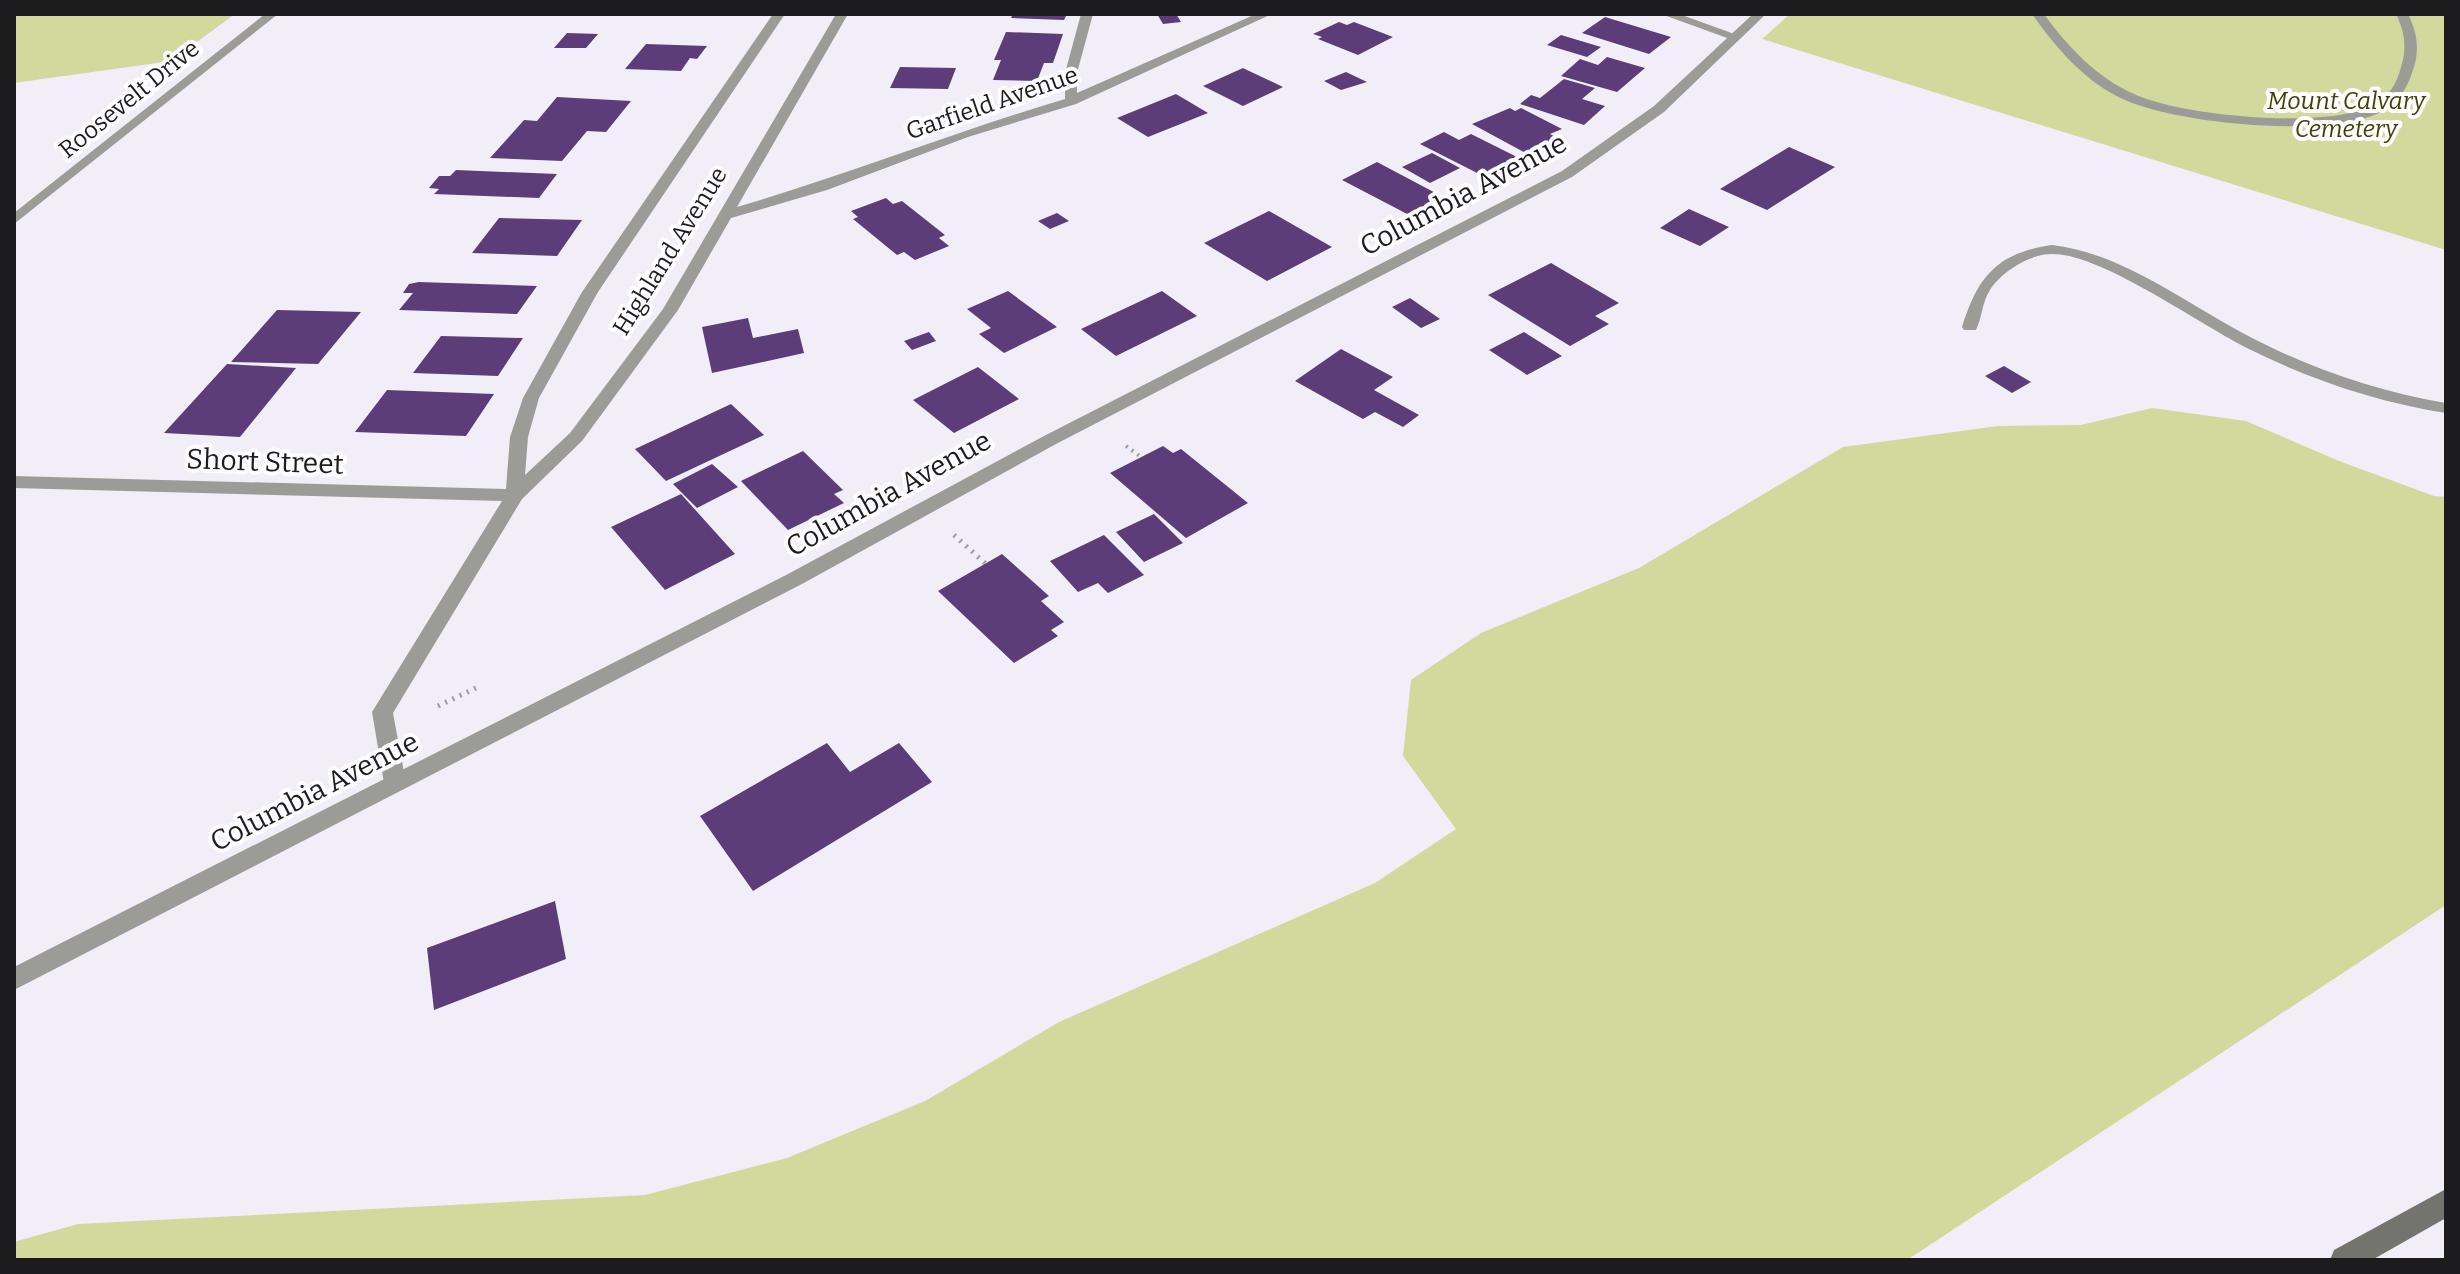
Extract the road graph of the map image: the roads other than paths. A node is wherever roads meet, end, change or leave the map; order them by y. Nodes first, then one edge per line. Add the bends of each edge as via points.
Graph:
1 (272, 14) edge
2 (779, 14) edge
3 (842, 14) edge
4 (1087, 14) edge
5 (1266, 14) edge
6 (1667, 14) edge
7 (1760, 14) edge
8 (2038, 14) edge
9 (2402, 14) edge
10 (1734, 36) junction
11 (1071, 101) junction
12 (726, 215) junction
13 (14, 220) edge
14 (1970, 327) dead end
15 (2446, 408) edge
16 (14, 482) edge
17 (515, 495) junction
18 (395, 783) junction
19 (14, 979) edge
20 (2446, 1203) edge
21 (2344, 1260) edge

1 - 13 street, Roosevelt Drive
2 - 17 street, Highland Avenue via 590,292 531,398 519,437
3 - 12 street, Highland Avenue
4 - 11 street via 1071,73
5 - 11 street, Garfield Avenue
6 - 10 street
7 - 10 street, Columbia Avenue
8 - 9 street via 2077,64 2134,100 2229,119 2316,121 2371,112 2402,86 2414,45
10 - 18 street, Columbia Avenue via 1659,109 1567,174
11 - 12 street, Garfield Avenue
12 - 17 street, Highland Avenue via 670,310 576,437
14 - 15 street via 1983,288 2001,272 2020,258 2069,250 2256,347 2339,381 2409,403
16 - 17 street, Short Street
17 - 18 street, Highland Avenue via 382,712
18 - 19 street, Columbia Avenue
20 - 21 main road

